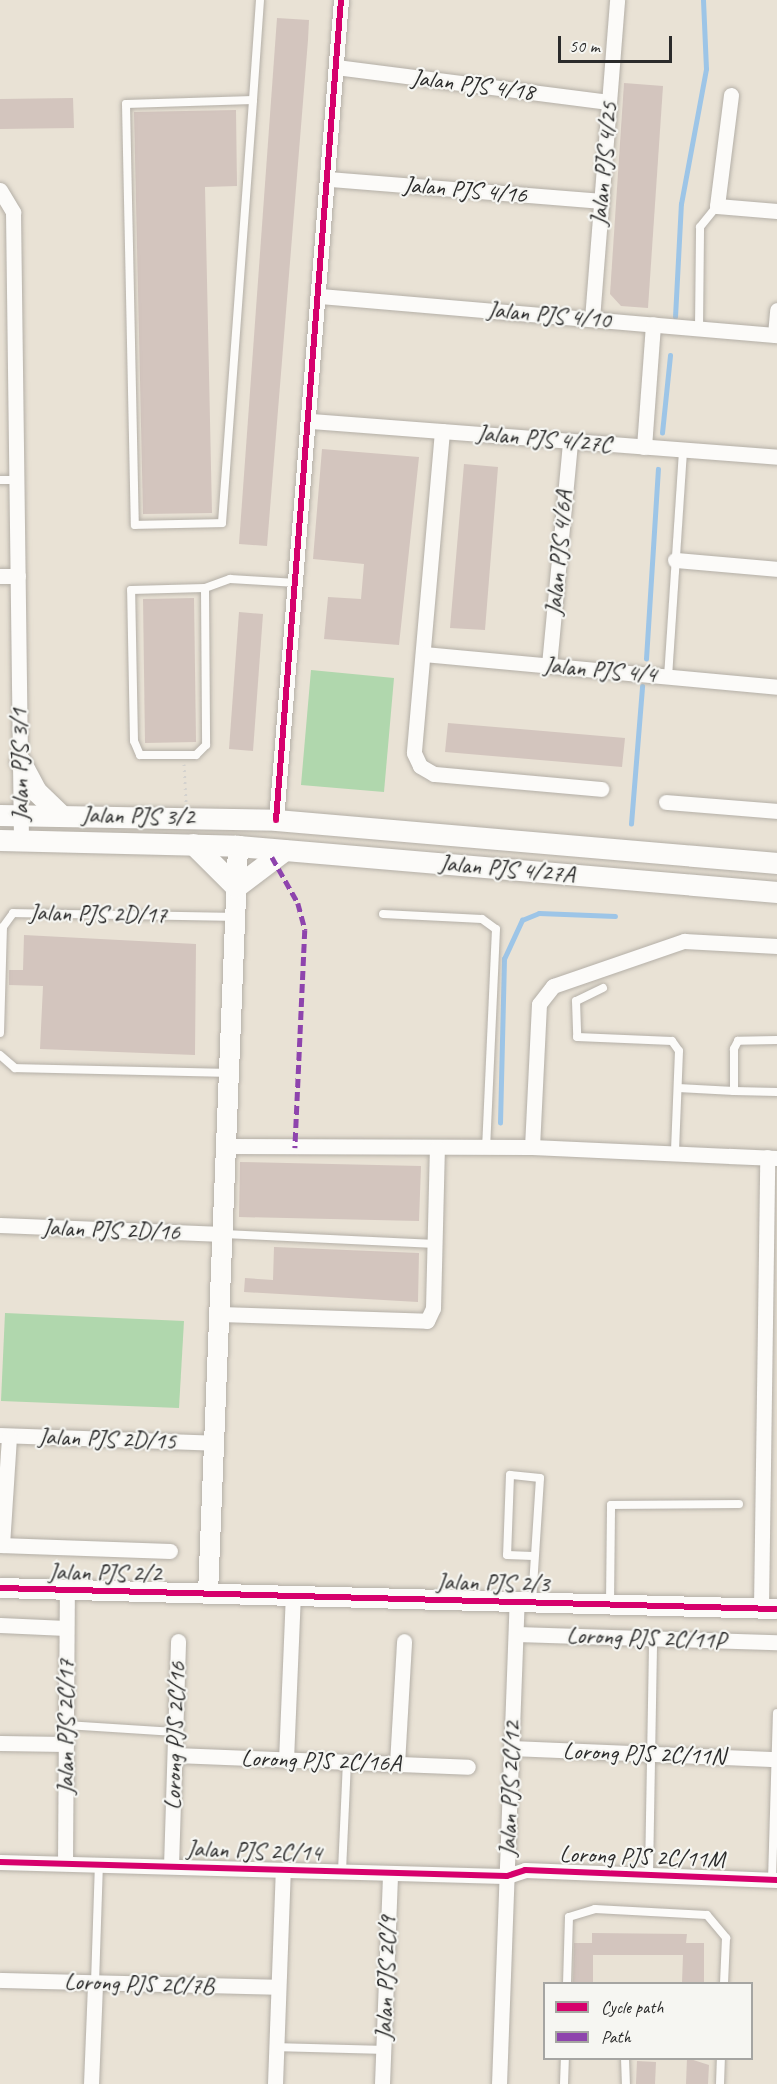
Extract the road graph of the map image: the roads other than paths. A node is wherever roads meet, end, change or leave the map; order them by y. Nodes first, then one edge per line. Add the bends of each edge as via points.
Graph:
1 (260, 0) edge
2 (341, 0) edge
3 (617, 5) edge
4 (336, 67) junction
5 (731, 95) dead end
6 (253, 100) junction
7 (609, 102) junction
8 (329, 179) junction
9 (0, 190) edge
10 (601, 201) junction
11 (717, 206) junction
12 (777, 211) edge
13 (320, 296) junction
14 (777, 310) edge
15 (592, 319) junction
16 (653, 324) junction
17 (699, 328) junction
18 (776, 335) edge
19 (7, 396) edge
20 (312, 421) junction
21 (442, 431) junction
22 (570, 442) junction
23 (644, 447) junction
24 (682, 450) junction
25 (777, 458) edge
26 (0, 480) edge
27 (16, 480) junction
28 (675, 560) junction
29 (777, 569) edge
30 (0, 576) edge
31 (18, 576) junction
32 (297, 583) junction
33 (205, 588) junction
34 (423, 654) junction
35 (549, 665) junction
36 (668, 677) junction
37 (777, 687) edge
38 (20, 761) junction
39 (601, 789) dead end
40 (666, 802) dead end
41 (777, 811) edge
42 (11, 815) edge
43 (61, 815) junction
44 (276, 820) junction
45 (0, 840) edge
46 (21, 840) junction
47 (193, 844) junction
48 (238, 846) junction
49 (285, 850) junction
50 (705, 856) junction
51 (777, 863) edge
52 (702, 885) junction
53 (237, 887) junction
54 (777, 892) edge
55 (383, 915) dead end
56 (236, 917) junction
57 (777, 946) edge
58 (603, 988) dead end
59 (0, 1033) edge
60 (777, 1040) edge
61 (0, 1055) edge
62 (229, 1073) junction
63 (678, 1088) junction
64 (734, 1091) junction
65 (777, 1092) edge
66 (226, 1146) junction
67 (486, 1146) junction
68 (532, 1147) junction
69 (437, 1148) junction
70 (675, 1151) junction
71 (772, 1157) edge
72 (0, 1225) edge
73 (223, 1234) junction
74 (436, 1244) junction
75 (771, 1279) edge
76 (219, 1314) junction
77 (4, 1435) edge
78 (214, 1443) junction
79 (771, 1450) edge
80 (739, 1504) dead end
81 (1, 1545) edge
82 (170, 1551) dead end
83 (534, 1556) junction
84 (770, 1566) edge
85 (0, 1588) edge
86 (67, 1590) junction
87 (208, 1594) junction
88 (293, 1596) junction
89 (525, 1601) junction
90 (610, 1604) junction
91 (769, 1608) edge
92 (0, 1625) edge
93 (66, 1628) junction
94 (516, 1634) junction
95 (653, 1638) junction
96 (178, 1641) dead end
97 (404, 1641) dead end
98 (777, 1642) edge
99 (777, 1713) edge
100 (66, 1725) junction
101 (175, 1732) junction
102 (0, 1743) edge
103 (66, 1744) junction
104 (511, 1748) junction
105 (651, 1754) junction
106 (174, 1755) junction
107 (776, 1759) edge
108 (286, 1760) junction
109 (347, 1762) junction
110 (397, 1764) junction
111 (468, 1767) dead end
112 (0, 1862) edge
113 (65, 1863) junction
114 (99, 1864) junction
115 (171, 1866) junction
116 (283, 1870) junction
117 (342, 1871) junction
118 (390, 1873) junction
119 (649, 1875) junction
120 (507, 1876) junction
121 (775, 1880) edge
122 (0, 1980) edge
123 (567, 1982) edge
124 (724, 1982) edge
125 (95, 1983) junction
126 (278, 1987) junction
127 (276, 2047) junction
128 (383, 2050) junction
129 (565, 2060) edge
130 (625, 2060) edge
131 (721, 2060) edge
132 (91, 2084) edge
133 (275, 2084) edge
134 (382, 2084) edge
135 (499, 2084) edge
136 (564, 2084) edge
137 (626, 2084) edge
138 (720, 2084) edge

1 - 6 lane
2 - 4 street
3 - 7 street, Jalan PJS 4/25
4 - 7 street, Jalan PJS 4/18
4 - 8 street
5 - 11 street
6 - 6 lane via 222,524 135,525 126,104
7 - 10 street, Jalan PJS 4/25
8 - 10 street, Jalan PJS 4/16
8 - 13 street
9 - 19 street, Jalan PJS 3/1 via 13,212
10 - 15 street, Jalan PJS 4/25
11 - 12 street
11 - 17 lane via 700,227
13 - 15 street, Jalan PJS 4/10
13 - 20 street
14 - 18 street
15 - 16 street, Jalan PJS 4/10
16 - 17 street, Jalan PJS 4/10
16 - 23 street
17 - 18 street, Jalan PJS 4/10
19 - 27 street, Jalan PJS 3/1
20 - 21 street, Jalan PJS 4/27C
20 - 32 street
21 - 22 street, Jalan PJS 4/27C
21 - 34 street
22 - 23 street, Jalan PJS 4/27C
22 - 35 street, Jalan PJS 4/6A
23 - 24 street, Jalan PJS 4/27C
24 - 25 street, Jalan PJS 4/27C
24 - 28 lane
26 - 27 lane
27 - 31 street, Jalan PJS 3/1
28 - 29 street
28 - 36 lane
30 - 31 street
31 - 38 street, Jalan PJS 3/1
32 - 33 lane via 230,579
32 - 44 street
33 - 33 lane via 131,591 136,748 147,757 200,753 206,741
34 - 35 street, Jalan PJS 4/4
34 - 39 street via 414,753 420,766 434,774
35 - 36 street, Jalan PJS 4/4
36 - 37 street, Jalan PJS 4/4
38 - 42 street, Jalan PJS 3/1
38 - 43 main road via 36,791
40 - 41 street
42 - 43 main road, Jalan PJS 3/2
42 - 46 street, Jalan PJS 3/1
43 - 44 main road, Jalan PJS 3/2
44 - 50 main road, Jalan PJS 4/27A
45 - 46 main road, Jalan PJS 3/2
46 - 47 main road, Jalan PJS 3/2
47 - 48 main road, Jalan PJS 3/2
47 - 53 main road
48 - 49 main road, Jalan PJS 4/27A
48 - 53 street
49 - 52 main road, Jalan PJS 4/27A
49 - 53 main road
50 - 51 main road, Jalan PJS 4/27A
50 - 52 main road via 717,876
51 - 54 main road via 764,878
52 - 54 main road, Jalan PJS 4/27A
53 - 56 street
55 - 67 lane via 482,919 496,929
56 - 59 lane, Jalan PJS 2D/17 via 13,913 3,927
56 - 62 street
57 - 68 street via 684,941 553,986 539,1004
58 - 63 lane via 576,1001 577,1037 672,1041 679,1051
60 - 64 lane via 738,1041
61 - 62 lane via 15,1068
62 - 66 street
63 - 64 lane
63 - 70 lane
64 - 65 lane
66 - 69 street
66 - 73 street
67 - 68 street
67 - 69 street
68 - 70 street
69 - 74 street
70 - 71 street
71 - 75 street
72 - 73 street, Jalan PJS 2D/16
73 - 74 lane
73 - 76 street
74 - 76 street via 427,1321
75 - 79 street
76 - 78 street
77 - 78 street, Jalan PJS 2D/15
77 - 81 street
78 - 87 street
79 - 84 street
80 - 90 lane via 611,1505
81 - 82 street
83 - 83 lane via 507,1555 510,1474 540,1478
83 - 89 lane
84 - 91 street
85 - 86 street, Jalan PJS 2/2
86 - 87 street, Jalan PJS 2/2
86 - 93 street, Jalan PJS 2C/17
87 - 88 street, Jalan PJS 2/3
88 - 89 street, Jalan PJS 2/3
88 - 108 street
89 - 90 street, Jalan PJS 2/3
89 - 94 street, Jalan PJS 2C/12
90 - 91 street, Jalan PJS 2/3
92 - 93 street
93 - 100 street, Jalan PJS 2C/17
94 - 95 street, Lorong PJS 2C/11P
94 - 104 street, Jalan PJS 2C/12
95 - 98 street, Lorong PJS 2C/11P
95 - 105 lane
96 - 101 street, Lorong PJS 2C/16
97 - 110 street
99 - 107 lane
100 - 101 lane
100 - 103 street, Jalan PJS 2C/17
101 - 106 street, Lorong PJS 2C/16
102 - 103 street
103 - 113 street, Jalan PJS 2C/17
104 - 105 street, Lorong PJS 2C/11N
104 - 120 street, Jalan PJS 2C/12
105 - 107 street, Lorong PJS 2C/11N
105 - 119 lane
106 - 108 street, Lorong PJS 2C/16A
106 - 115 street, Lorong PJS 2C/16
107 - 121 lane
108 - 109 street, Lorong PJS 2C/16A
109 - 110 street, Lorong PJS 2C/16A
109 - 117 lane
110 - 111 street, Lorong PJS 2C/16A
112 - 113 street, Jalan PJS 2C/14
113 - 114 street, Jalan PJS 2C/14
114 - 115 street, Jalan PJS 2C/14
114 - 125 lane
115 - 116 street, Jalan PJS 2C/14
116 - 117 street, Jalan PJS 2C/14
116 - 126 street
117 - 118 street, Jalan PJS 2C/14
118 - 120 street, Jalan PJS 2C/14
118 - 128 street, Jalan PJS 2C/9
119 - 120 street, Lorong PJS 2C/11M via 525,1870
119 - 121 street, Lorong PJS 2C/11M
120 - 135 street, Jalan PJS 2C/12
122 - 125 street, Lorong PJS 2C/7B
123 - 124 lane via 569,1917 595,1909 706,1915 726,1938
125 - 126 street, Lorong PJS 2C/7B
125 - 132 street
126 - 127 street
127 - 128 lane
127 - 133 street
128 - 134 street, Jalan PJS 2C/9
129 - 136 lane
130 - 137 lane
131 - 138 lane

